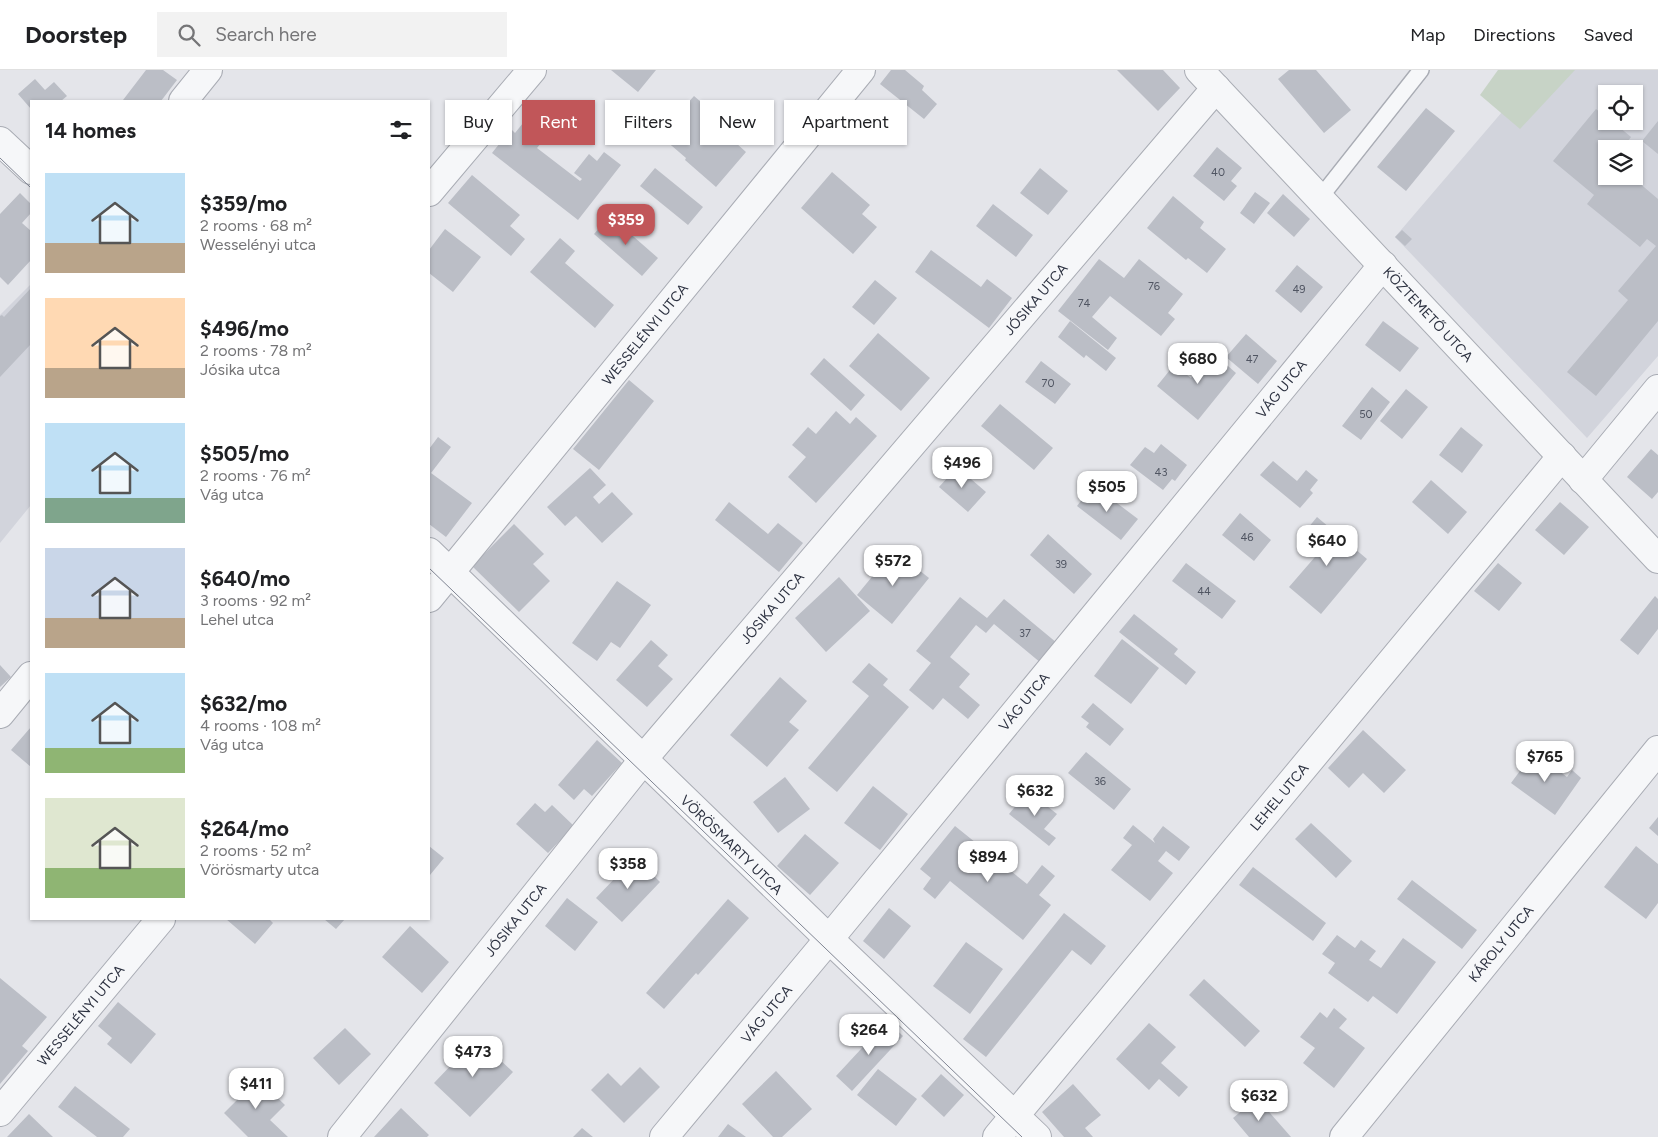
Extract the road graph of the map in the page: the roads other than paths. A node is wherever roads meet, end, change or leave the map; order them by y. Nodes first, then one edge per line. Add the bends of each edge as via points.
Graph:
1 (208, 70) edge
2 (532, 70) edge
3 (861, 70) edge
4 (1421, 70) edge
5 (1208, 79) edge
6 (184, 100) edge
7 (0, 141) edge
8 (30, 169) edge
9 (430, 191) edge
10 (1319, 199) junction
11 (1383, 265) junction
12 (1658, 389) edge
13 (1562, 456) junction
14 (1583, 480) junction
15 (430, 553) edge
16 (1658, 559) edge
17 (450, 572) junction
18 (430, 597) edge
19 (30, 677) edge
20 (0, 714) edge
21 (1658, 750) edge
22 (643, 759) junction
23 (160, 920) edge
24 (829, 939) junction
25 (0, 1112) edge
26 (1014, 1116) junction
27 (342, 1137) edge
28 (664, 1137) edge
29 (997, 1137) edge
30 (1037, 1137) edge
31 (1344, 1137) edge

1 - 6 street
2 - 9 street
3 - 17 street, WESSELÉNYI UTCA
4 - 10 lane
5 - 10 street, KÖZTEMETŐ UTCA
5 - 22 street, JÓSIKA UTCA
7 - 8 street
10 - 11 street, KÖZTEMETŐ UTCA
11 - 13 street, KÖZTEMETŐ UTCA
11 - 24 street, VÁG UTCA
12 - 14 street
13 - 14 street, KÖZTEMETŐ UTCA
13 - 26 street, LEHEL UTCA
14 - 16 street, KÖZTEMETŐ UTCA
15 - 17 street, VÖRÖSMARTY UTCA
17 - 18 street, WESSELÉNYI UTCA
17 - 22 street, VÖRÖSMARTY UTCA
19 - 20 street
21 - 31 street, KÁROLY UTCA
22 - 24 street, VÖRÖSMARTY UTCA
22 - 27 street, JÓSIKA UTCA
23 - 25 street, WESSELÉNYI UTCA
24 - 26 street, VÖRÖSMARTY UTCA
24 - 28 street, VÁG UTCA
26 - 29 street, LEHEL UTCA
26 - 30 street, VÖRÖSMARTY UTCA

